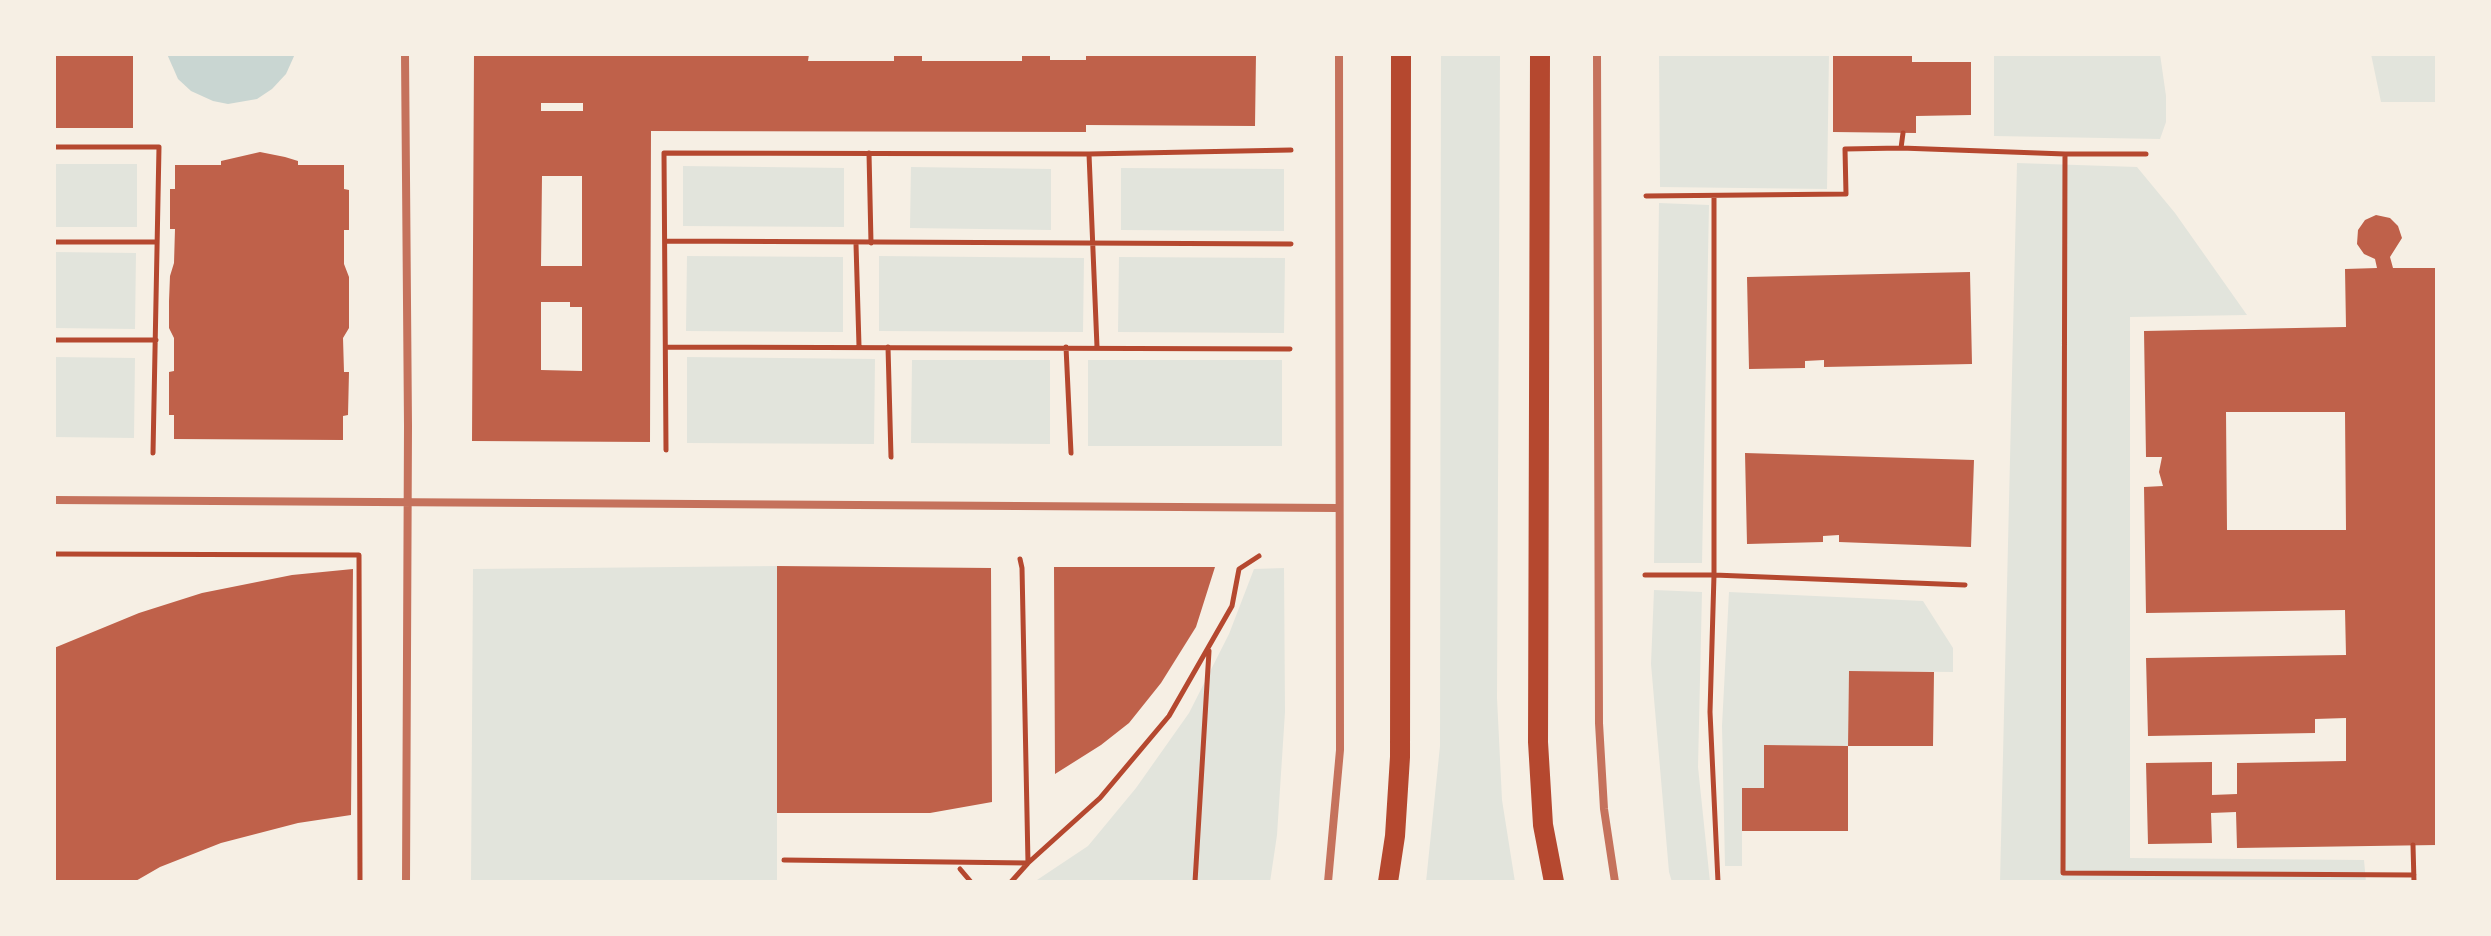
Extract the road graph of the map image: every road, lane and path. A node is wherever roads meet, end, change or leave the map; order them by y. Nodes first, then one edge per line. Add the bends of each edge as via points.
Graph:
1 (405, 54) edge
2 (1339, 54) edge
3 (1401, 54) edge
4 (1540, 54) edge
5 (1597, 54) edge
6 (1903, 133) dead end
7 (54, 147) edge
8 (1901, 148) junction
9 (1291, 150) dead end
10 (869, 153) junction
11 (1089, 154) junction
12 (2065, 154) junction
13 (2146, 154) dead end
14 (1646, 196) dead end
15 (1714, 196) junction
16 (666, 241) junction
17 (54, 242) edge
18 (157, 242) junction
19 (871, 243) junction
20 (856, 244) junction
21 (1094, 244) junction
22 (1291, 244) dead end
23 (54, 340) edge
24 (156, 340) junction
25 (859, 346) junction
26 (667, 347) junction
27 (888, 347) junction
28 (1066, 347) junction
29 (1097, 347) junction
30 (1290, 349) dead end
31 (666, 450) dead end
32 (153, 453) dead end
33 (1071, 453) dead end
34 (891, 457) dead end
35 (54, 500) edge
36 (408, 502) junction
37 (1338, 508) junction
38 (54, 554) edge
39 (1259, 556) dead end
40 (1020, 559) dead end
41 (1645, 575) dead end
42 (1714, 575) junction
43 (1965, 585) dead end
44 (1209, 650) junction
45 (2413, 845) dead end
46 (784, 860) dead end
47 (1028, 863) junction
48 (960, 869) dead end
49 (2414, 878) edge
50 (1195, 881) edge
51 (360, 882) edge
52 (406, 882) edge
53 (971, 882) edge
54 (1011, 882) edge
55 (1328, 882) edge
56 (1388, 882) edge
57 (1554, 882) edge
58 (1615, 882) edge
59 (1718, 882) edge

1 - 36 street
2 - 37 street
3 - 56 main road via 1400,757
4 - 57 main road via 1538,742 1543,825
5 - 58 street via 1599,723
6 - 8 path
7 - 18 path via 159,147
8 - 12 path
8 - 15 path via 1845,149 1846,194
9 - 11 path
10 - 11 path
10 - 16 path via 664,153
10 - 19 path
11 - 21 path
12 - 13 path
12 - 49 path via 2063,873
14 - 15 path
15 - 42 path
16 - 20 path
16 - 26 path
17 - 18 path
18 - 24 path
19 - 20 path
19 - 21 path
20 - 25 path
21 - 22 path
21 - 29 path
23 - 24 path
24 - 32 path
25 - 26 path
25 - 27 path
26 - 31 path
27 - 28 path
27 - 34 path
28 - 29 path
28 - 33 path
29 - 30 path
35 - 36 street
36 - 37 street
36 - 52 street
37 - 55 street via 1340,750
38 - 51 path via 359,555
39 - 44 path via 1239,569 1232,606
40 - 47 path
41 - 42 path
42 - 43 path
42 - 59 path via 1710,712
44 - 47 path via 1169,716 1100,798
44 - 50 path
45 - 49 path
46 - 47 path
47 - 54 path
48 - 53 path

